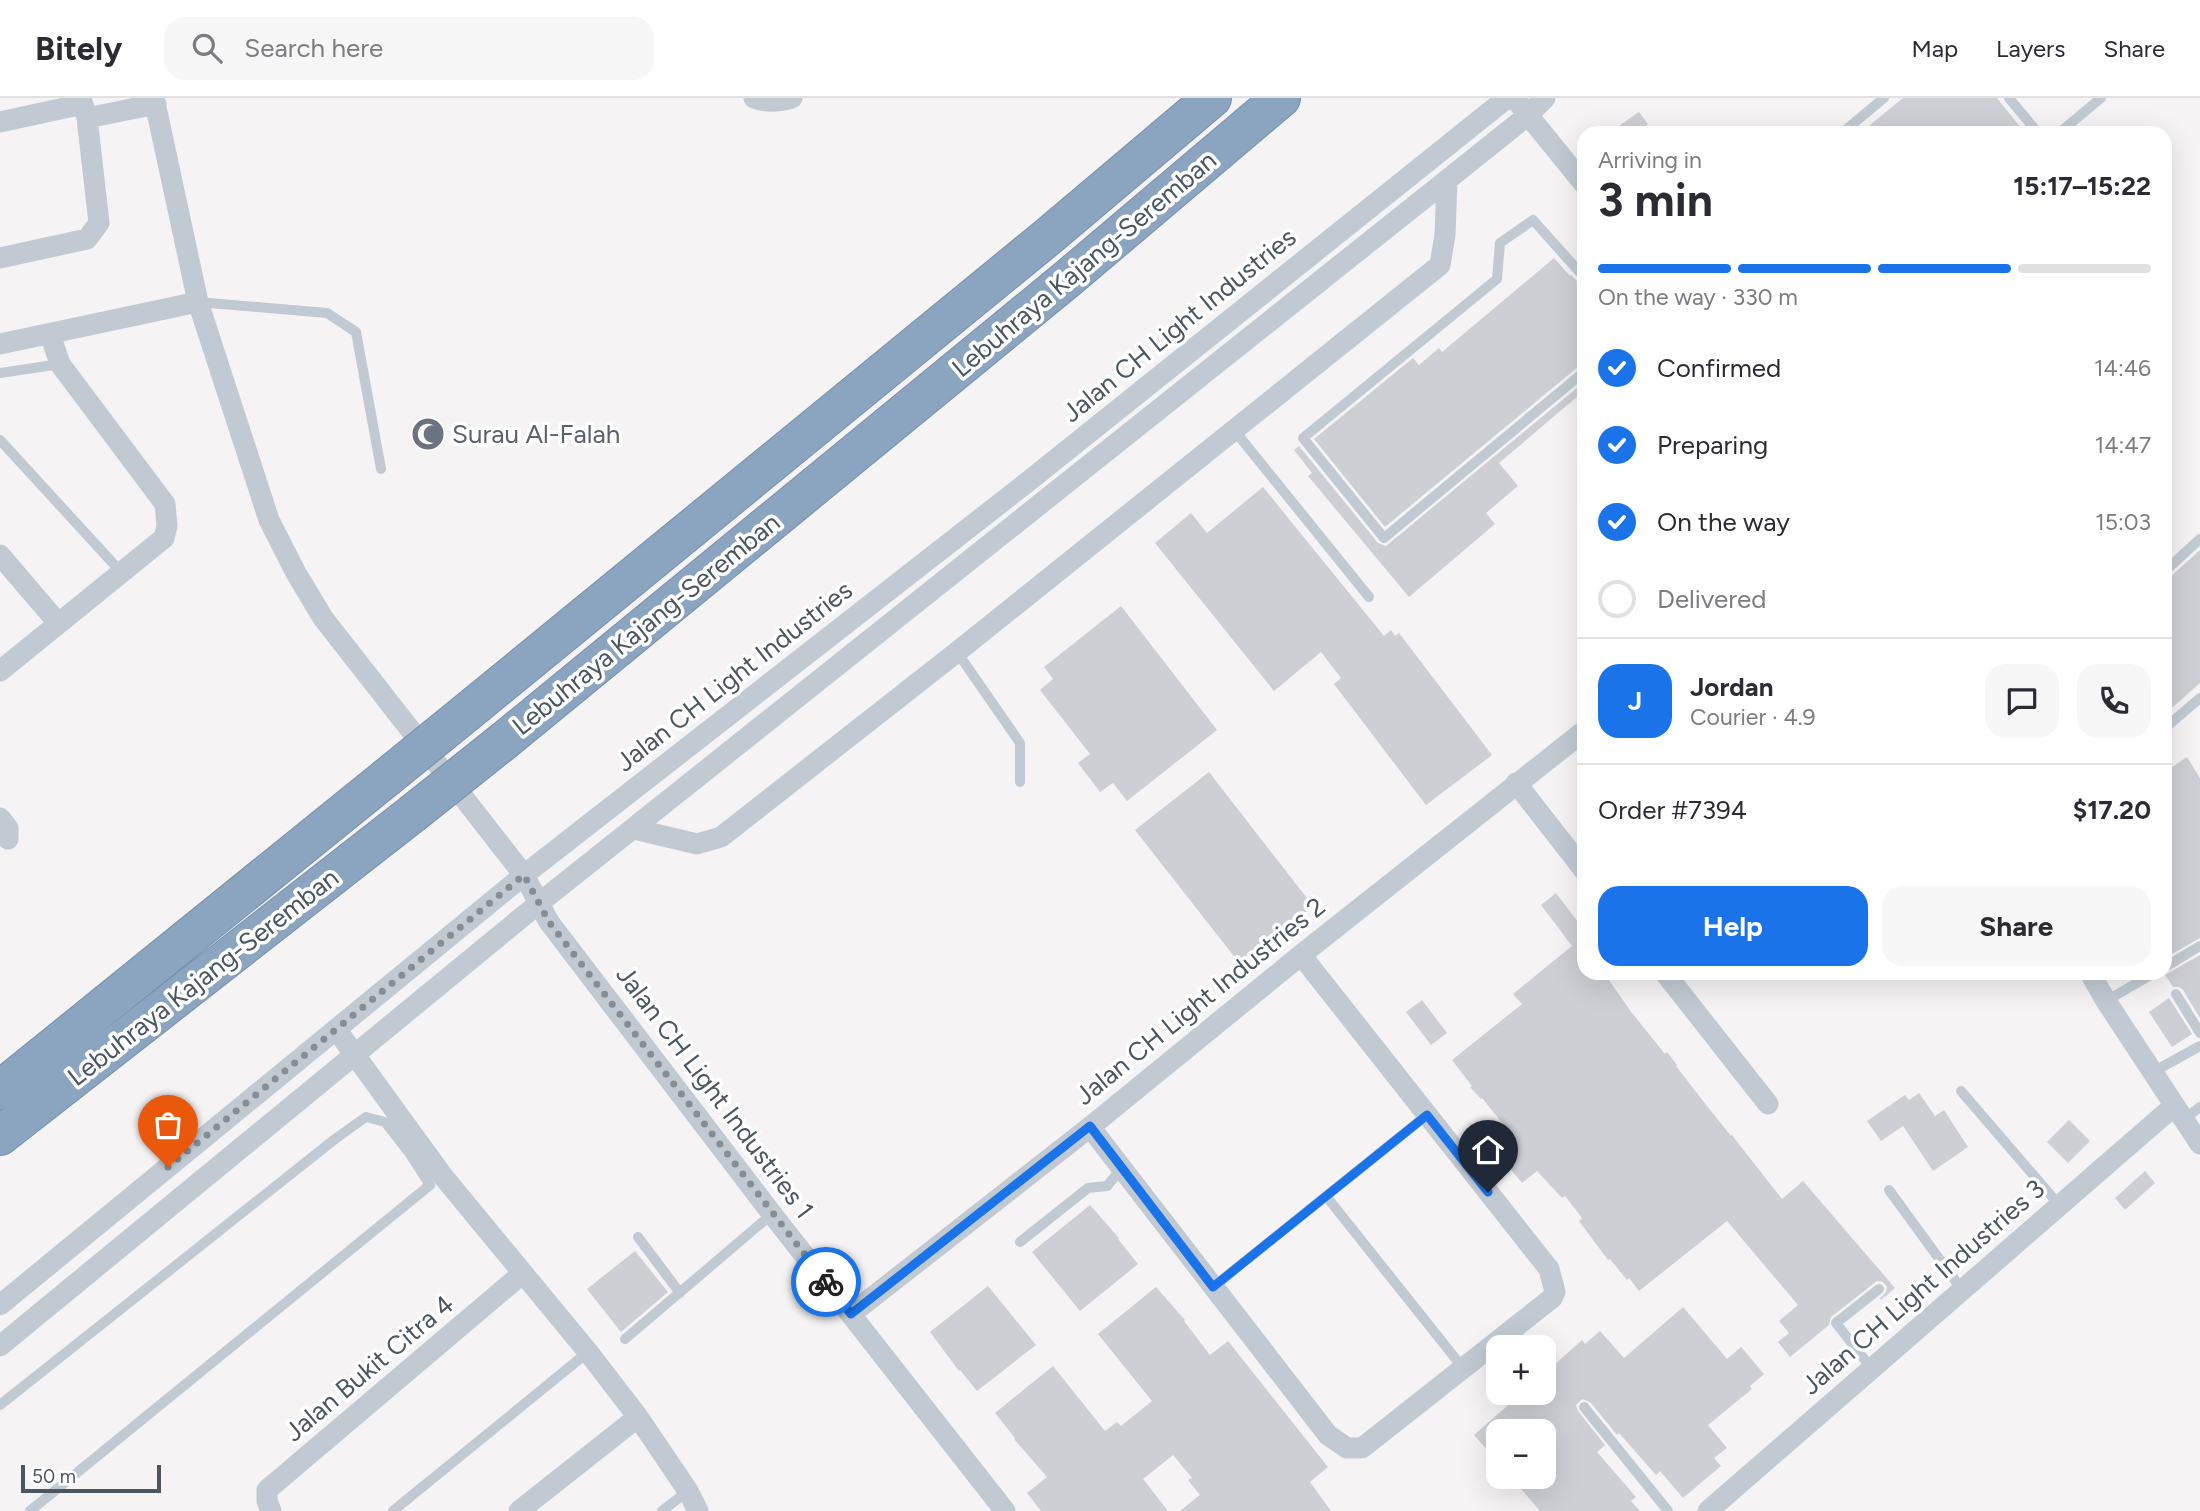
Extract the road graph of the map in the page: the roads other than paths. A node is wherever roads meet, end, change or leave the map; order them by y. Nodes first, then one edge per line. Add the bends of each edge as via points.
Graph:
1 (754, 98) edge
2 (792, 98) edge
3 (1212, 98) edge
4 (1282, 98) edge
5 (1507, 98) edge
6 (1514, 98) edge
7 (1545, 98) edge
8 (1884, 98) edge
9 (2009, 98) edge
10 (2101, 98) edge
11 (155, 101) edge
12 (83, 107) edge
13 (1527, 116) junction
14 (0, 122) edge
15 (1850, 126) edge
16 (2032, 126) edge
17 (2067, 126) edge
18 (1577, 176) edge
19 (1447, 180) junction
20 (0, 258) edge
21 (1577, 269) edge
22 (198, 302) junction
23 (50, 334) junction
24 (0, 344) edge
25 (60, 364) junction
26 (0, 373) edge
27 (1577, 378) edge
28 (1234, 430) junction
29 (0, 440) edge
30 (381, 469) dead end
31 (2200, 539) edge
32 (0, 555) edge
33 (2172, 565) edge
34 (121, 572) junction
35 (1369, 597) dead end
36 (58, 623) junction
37 (957, 652) junction
38 (0, 671) edge
39 (2200, 698) edge
40 (2172, 722) edge
41 (1577, 736) edge
42 (1020, 782) dead end
43 (1516, 783) junction
44 (0, 817) edge
45 (634, 828) junction
46 (4, 843) edge
47 (1577, 861) edge
48 (524, 875) junction
49 (538, 904) junction
50 (2200, 946) edge
51 (1301, 955) junction
52 (2172, 963) edge
53 (1671, 980) edge
54 (2094, 980) edge
55 (2142, 980) edge
56 (2176, 995) dead end
57 (2106, 1001) junction
58 (336, 1029) junction
59 (2200, 1033) edge
60 (2200, 1046) edge
61 (355, 1054) junction
62 (2153, 1072) junction
63 (0, 1090) edge
64 (1961, 1091) dead end
65 (384, 1095) junction
66 (1768, 1104) dead end
67 (2186, 1111) edge
68 (1427, 1115) junction
69 (366, 1117) junction
70 (1090, 1126) junction
71 (0, 1136) edge
72 (2200, 1144) edge
73 (1121, 1169) junction
74 (436, 1180) junction
75 (1889, 1190) dead end
76 (1326, 1196) junction
77 (2060, 1206) junction
78 (772, 1214) junction
79 (638, 1237) dead end
80 (1020, 1242) dead end
81 (523, 1273) junction
82 (1213, 1287) junction
83 (1879, 1289) dead end
84 (1962, 1290) junction
85 (680, 1293) junction
86 (0, 1305) edge
87 (851, 1314) junction
88 (625, 1339) dead end
89 (0, 1346) edge
90 (588, 1352) junction
91 (1463, 1368) junction
92 (1872, 1369) junction
93 (0, 1405) edge
94 (1584, 1406) dead end
95 (638, 1417) junction
96 (688, 1491) junction
97 (30, 1511) edge
98 (271, 1511) edge
99 (393, 1511) edge
100 (519, 1511) edge
101 (662, 1511) edge
102 (698, 1511) edge
103 (1005, 1511) edge
104 (1668, 1511) edge
105 (1708, 1511) edge

1 - 2 street via 781,102
3 - 63 highway, Lebuhraya Kajang-Seremban, bridge
4 - 71 highway, Lebuhraya Kajang-Seremban, bridge via 505,740
5 - 48 street, Jalan CH Light Industries via 1025,484
6 - 13 street
7 - 13 street, Jalan CH Light Industries
8 - 15 lane
9 - 16 lane
10 - 17 lane
11 - 12 street
11 - 22 street, Jalan CH Light Industries 1
12 - 14 street
12 - 20 street via 99,223 95,231 87,239
13 - 18 street
13 - 19 street, Jalan CH Light Industries
19 - 28 street via 1446,235 1440,265
19 - 45 street, Jalan CH Light Industries
21 - 27 lane via 1533,220 1500,243 1497,279 1303,438 1384,538
22 - 23 street
22 - 30 lane via 327,313 356,332
22 - 48 street, Jalan CH Light Industries 1 via 269,520 296,573 323,618
23 - 24 street
23 - 25 street
25 - 26 lane
25 - 34 street via 165,504 164,538
28 - 35 lane
28 - 37 street
29 - 34 lane
31 - 33 lane
32 - 36 street
34 - 36 street
36 - 38 street
37 - 42 lane via 1020,743
37 - 45 street via 721,837 697,844
39 - 40 lane
41 - 43 street, Jalan CH Light Industries 2
43 - 47 street
43 - 51 street, Jalan CH Light Industries 2
44 - 46 street via 8,828
45 - 49 street, Jalan CH Light Industries
48 - 49 street, Jalan CH Light Industries 1
48 - 58 street, Jalan CH Light Industries
49 - 61 street, Jalan CH Light Industries
49 - 78 street, Jalan CH Light Industries 1
50 - 52 lane
51 - 68 street
51 - 70 street, Jalan CH Light Industries 2
53 - 66 street
54 - 57 street
55 - 57 lane
56 - 59 lane
57 - 62 street
58 - 61 street
58 - 86 street, Jalan CH Light Industries
60 - 62 lane
61 - 65 street
61 - 89 street, Jalan CH Light Industries
62 - 67 street
64 - 77 lane
65 - 69 lane
65 - 74 street
67 - 72 street
67 - 77 street, Jalan CH Light Industries 3
68 - 76 lane
68 - 91 street via 1549,1269 1555,1292
69 - 74 lane via 385,1122
69 - 93 lane
70 - 73 street
70 - 87 street, Jalan CH Light Industries 2
73 - 80 lane via 1107,1186 1088,1188
73 - 82 street
74 - 81 street
74 - 97 lane
75 - 84 lane
76 - 82 lane
76 - 91 lane
77 - 84 street, Jalan CH Light Industries 3
78 - 85 lane
78 - 87 street, Jalan CH Light Industries 1
79 - 85 lane
81 - 90 street
81 - 98 street, Jalan Bukit Citra 4 via 267,1490
82 - 91 street via 1328,1435 1347,1448 1362,1448
83 - 92 lane via 1836,1323
84 - 92 street, Jalan CH Light Industries 3
85 - 88 lane
87 - 103 street, Jalan CH Light Industries 1
90 - 95 street
90 - 99 lane
92 - 105 street, Jalan CH Light Industries 3
94 - 104 lane
95 - 96 street
95 - 100 street
96 - 101 lane
96 - 102 street

